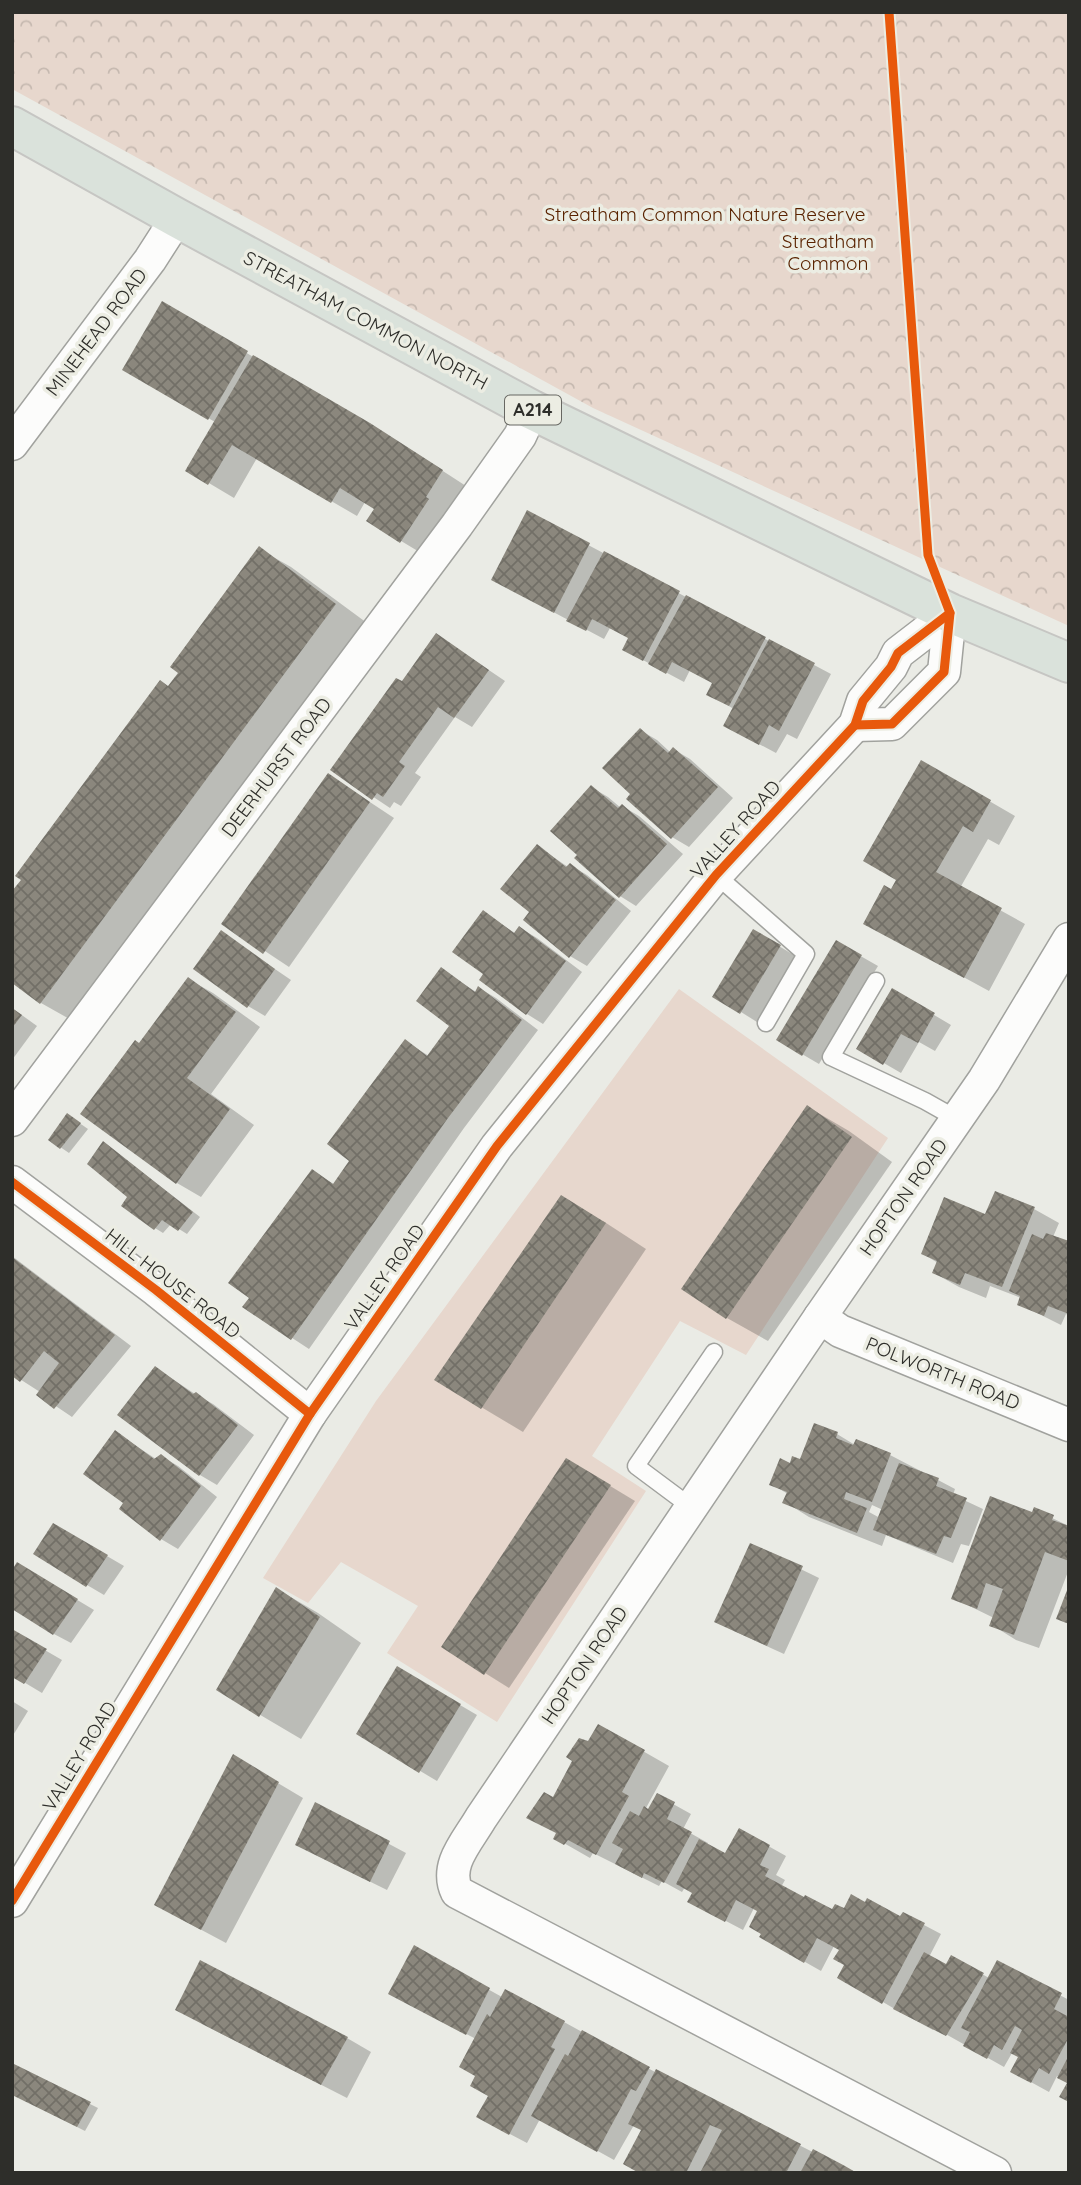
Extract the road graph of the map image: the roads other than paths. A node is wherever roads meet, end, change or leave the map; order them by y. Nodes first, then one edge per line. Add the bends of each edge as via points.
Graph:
1 (12, 125) edge
2 (177, 218) junction
3 (532, 410) junction
4 (12, 444) edge
5 (950, 613) junction
6 (1069, 663) edge
7 (855, 725) junction
8 (716, 875) junction
9 (1069, 939) edge
10 (876, 981) dead end
11 (766, 1023) dead end
12 (957, 1119) junction
13 (12, 1120) edge
14 (12, 1182) edge
15 (820, 1317) junction
16 (714, 1352) dead end
17 (310, 1414) junction
18 (1069, 1425) edge
19 (691, 1507) junction
20 (12, 1901) edge
21 (995, 2173) edge

1 - 2 main road, STREATHAM COMMON NORTH / A214
2 - 3 main road, STREATHAM COMMON NORTH / A214
2 - 4 street, MINEHEAD ROAD
3 - 5 main road, STREATHAM COMMON NORTH / A214
3 - 13 street, DEERHURST ROAD via 516,442 457,525
5 - 6 main road, STREATHAM COMMON NORTH / A214
5 - 7 street, VALLEY ROAD via 898,653 863,701
5 - 7 street via 944,672 892,724
7 - 8 street, VALLEY ROAD
8 - 11 lane via 806,954
8 - 17 street, VALLEY ROAD via 498,1146
9 - 12 street, HOPTON ROAD
10 - 12 lane via 831,1057
12 - 15 street, HOPTON ROAD
14 - 17 street, HILL HOUSE ROAD
15 - 18 street, POLWORTH ROAD via 841,1331
15 - 19 street, HOPTON ROAD
16 - 19 lane via 636,1466
17 - 20 street, VALLEY ROAD
19 - 21 street, HOPTON ROAD via 481,1818 453,1866 451,1880 457,1892

